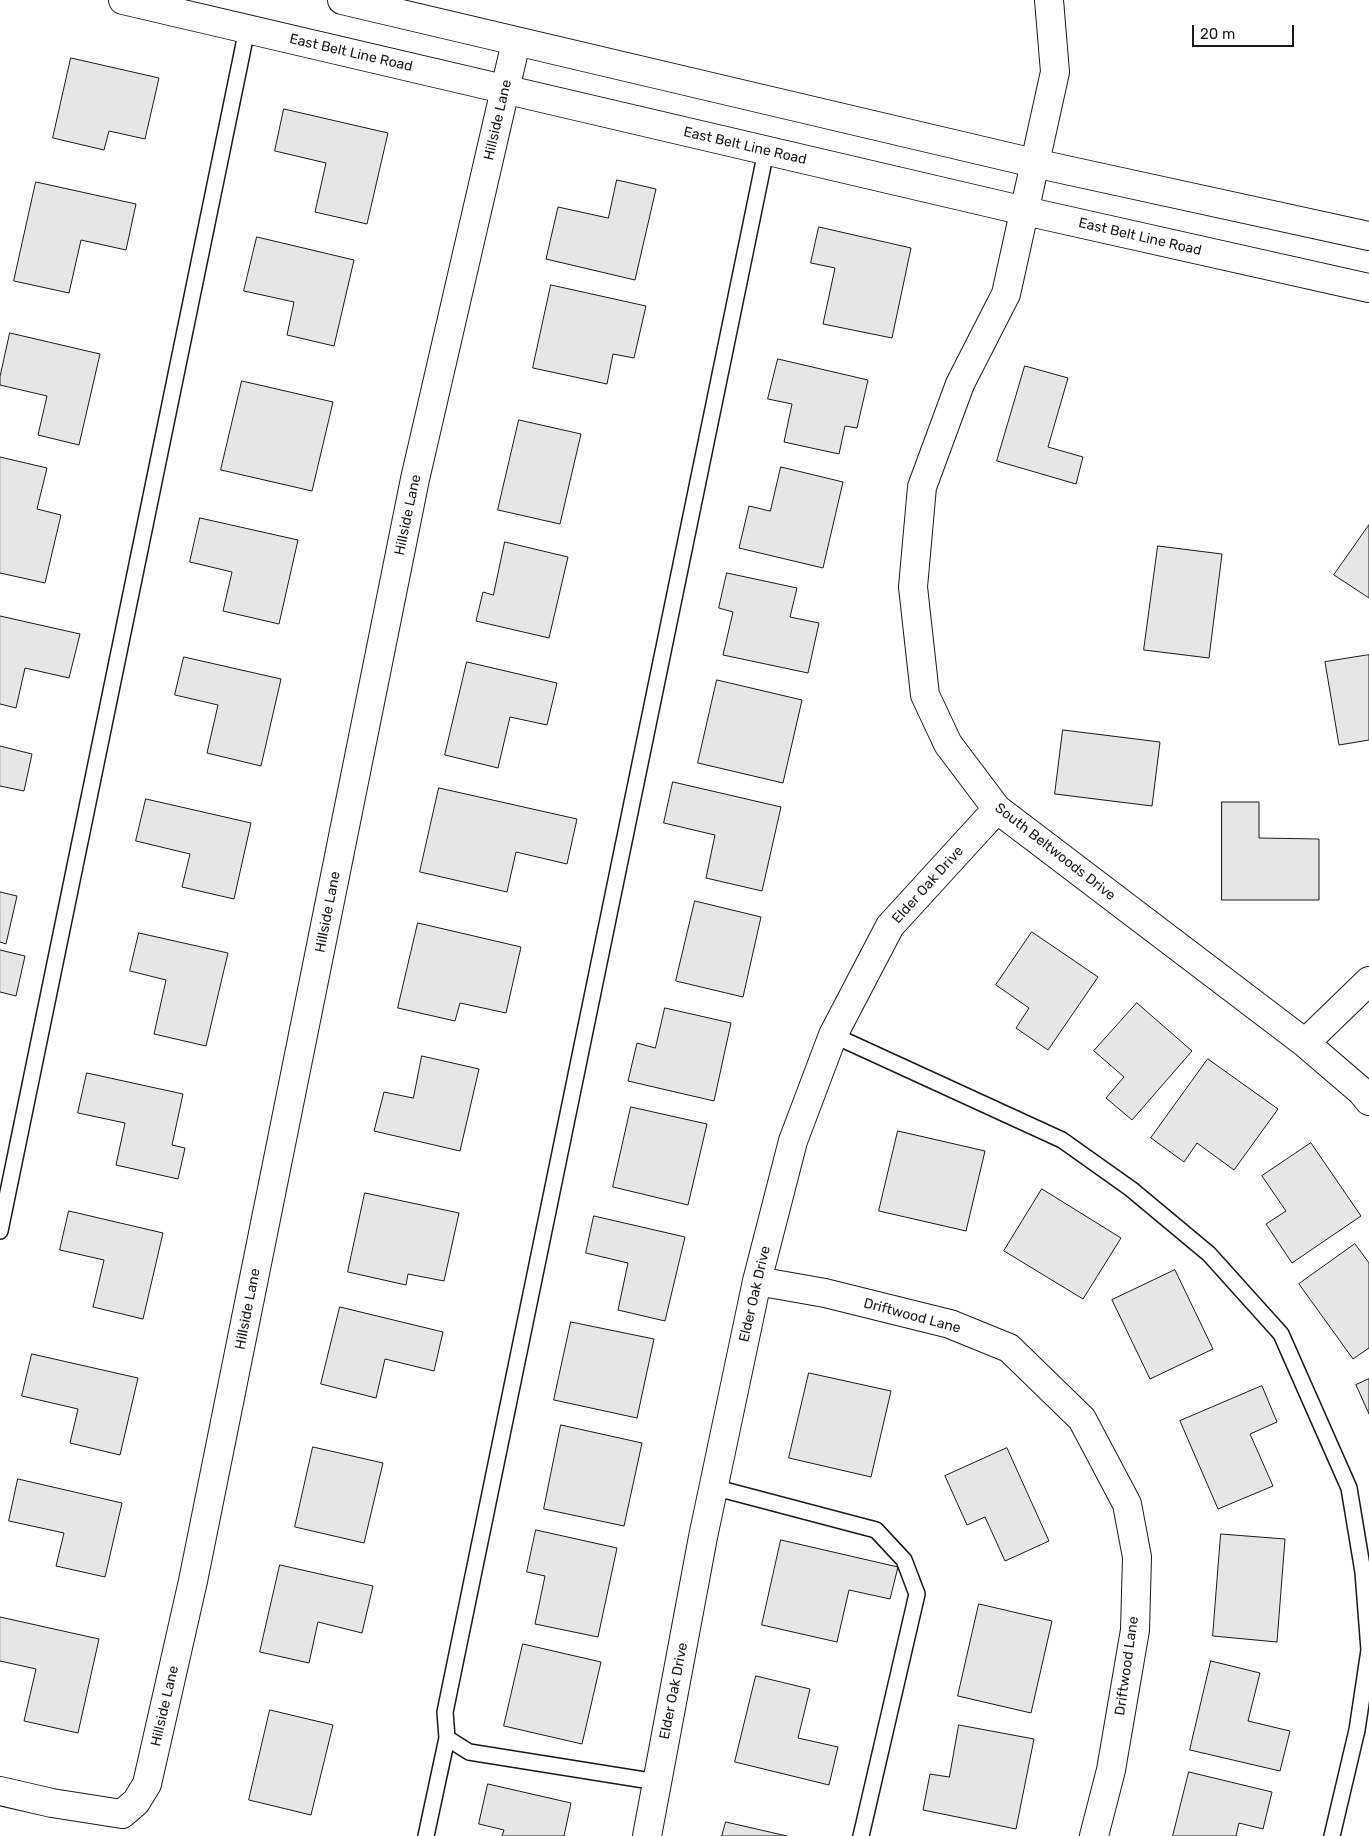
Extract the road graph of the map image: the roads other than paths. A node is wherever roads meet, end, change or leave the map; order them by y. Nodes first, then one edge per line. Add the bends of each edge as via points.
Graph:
1 (123, 0) edge
2 (342, 0) edge
3 (1049, 0) edge
4 (247, 29) junction
5 (516, 42) junction
6 (506, 89) junction
7 (766, 151) junction
8 (1034, 163) junction
9 (1025, 211) junction
10 (1369, 236) edge
11 (1369, 288) edge
12 (997, 809) junction
13 (1369, 982) edge
14 (833, 1035) junction
15 (1305, 1043) junction
16 (1369, 1100) edge
17 (0, 1231) edge
18 (757, 1281) junction
19 (713, 1487) junction
20 (447, 1738) junction
21 (657, 1782) junction
22 (0, 1791) edge
23 (426, 1836) edge
24 (647, 1836) edge
25 (861, 1836) edge
26 (1094, 1836) edge
27 (1332, 1836) edge

1 - 4 street, East Belt Line Road
2 - 5 street
3 - 8 street, South Beltwoods Drive via 1055,72
4 - 6 street, East Belt Line Road
4 - 17 lane
5 - 6 street, Hillside Lane
5 - 8 street
6 - 7 street, East Belt Line Road
6 - 22 street, Hillside Lane via 416,480 193,1581 147,1784 136,1802 122,1814
7 - 9 street, East Belt Line Road
7 - 20 lane via 445,1712
8 - 9 street, South Beltwoods Drive
8 - 10 street
9 - 11 street, East Belt Line Road
9 - 12 street, South Beltwoods Drive via 1006,294 960,384 922,487 913,587 924,695 948,744
12 - 14 street, Elder Oak Drive via 890,926
12 - 15 street, South Beltwoods Drive
13 - 15 street
14 - 18 street, Elder Oak Drive via 794,1141
14 - 27 lane via 1062,1140 1131,1189 1210,1254 1281,1334 1349,1488 1363,1572 1369,1650 1357,1730
15 - 16 street, South Beltwoods Drive
18 - 19 street, Elder Oak Drive
18 - 26 street, Driftwood Lane via 826,1293 950,1324 1009,1348 1082,1419 1127,1504 1137,1557 1135,1630 1111,1770
19 - 21 street, Elder Oak Drive
19 - 25 lane via 876,1530 904,1560 917,1594
20 - 21 lane via 469,1752
20 - 23 lane
21 - 24 street, Elder Oak Drive

